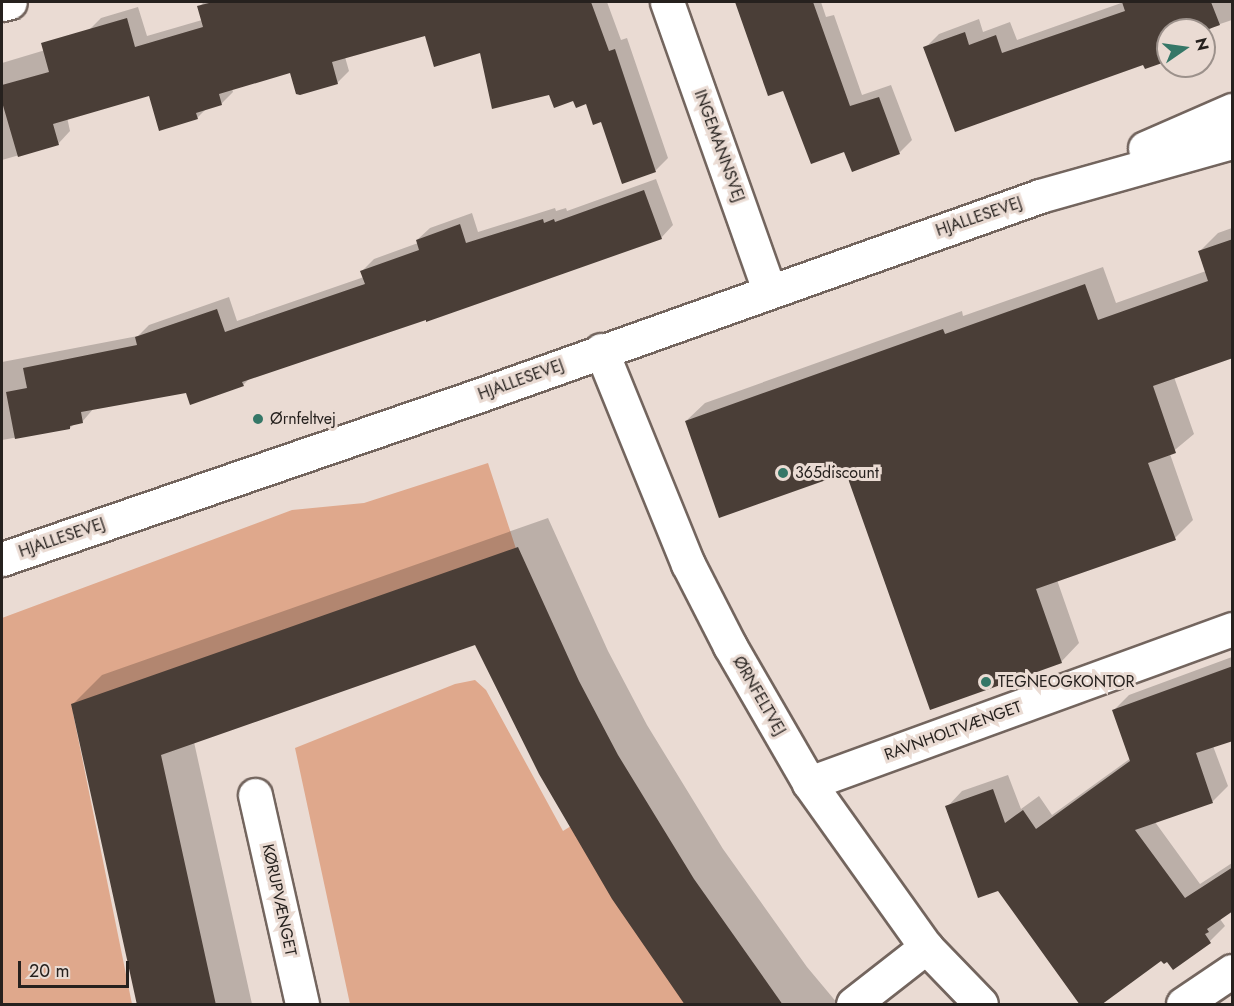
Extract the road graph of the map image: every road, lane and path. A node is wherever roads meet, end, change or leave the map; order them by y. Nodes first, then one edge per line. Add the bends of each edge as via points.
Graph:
1 (10, 2) edge
2 (667, 2) edge
3 (2, 4) edge
4 (1233, 110) edge
5 (1233, 142) edge
6 (1040, 196) junction
7 (769, 290) junction
8 (602, 350) junction
9 (2, 559) edge
10 (1233, 629) edge
11 (808, 783) junction
12 (255, 795) dead end
13 (926, 947) junction
14 (1233, 971) edge
15 (302, 1005) edge
16 (854, 1005) edge
17 (981, 1005) edge
18 (1183, 1005) edge

1 - 3 street
2 - 7 street, INGEMANNSVEJ
4 - 6 street, HJALLESEVEJ
5 - 6 street, HJALLESEVEJ
6 - 7 street, HJALLESEVEJ
7 - 8 street, HJALLESEVEJ
8 - 9 street, HJALLESEVEJ
8 - 11 street, ØRNFELTVEJ via 688,564
10 - 11 street, RAVNHOLTVÆNGET
11 - 13 street, ØRNFELTVEJ
12 - 15 street, KØRUPVÆNGET
13 - 16 street
13 - 17 street, ØRNFELTVEJ
14 - 18 street

